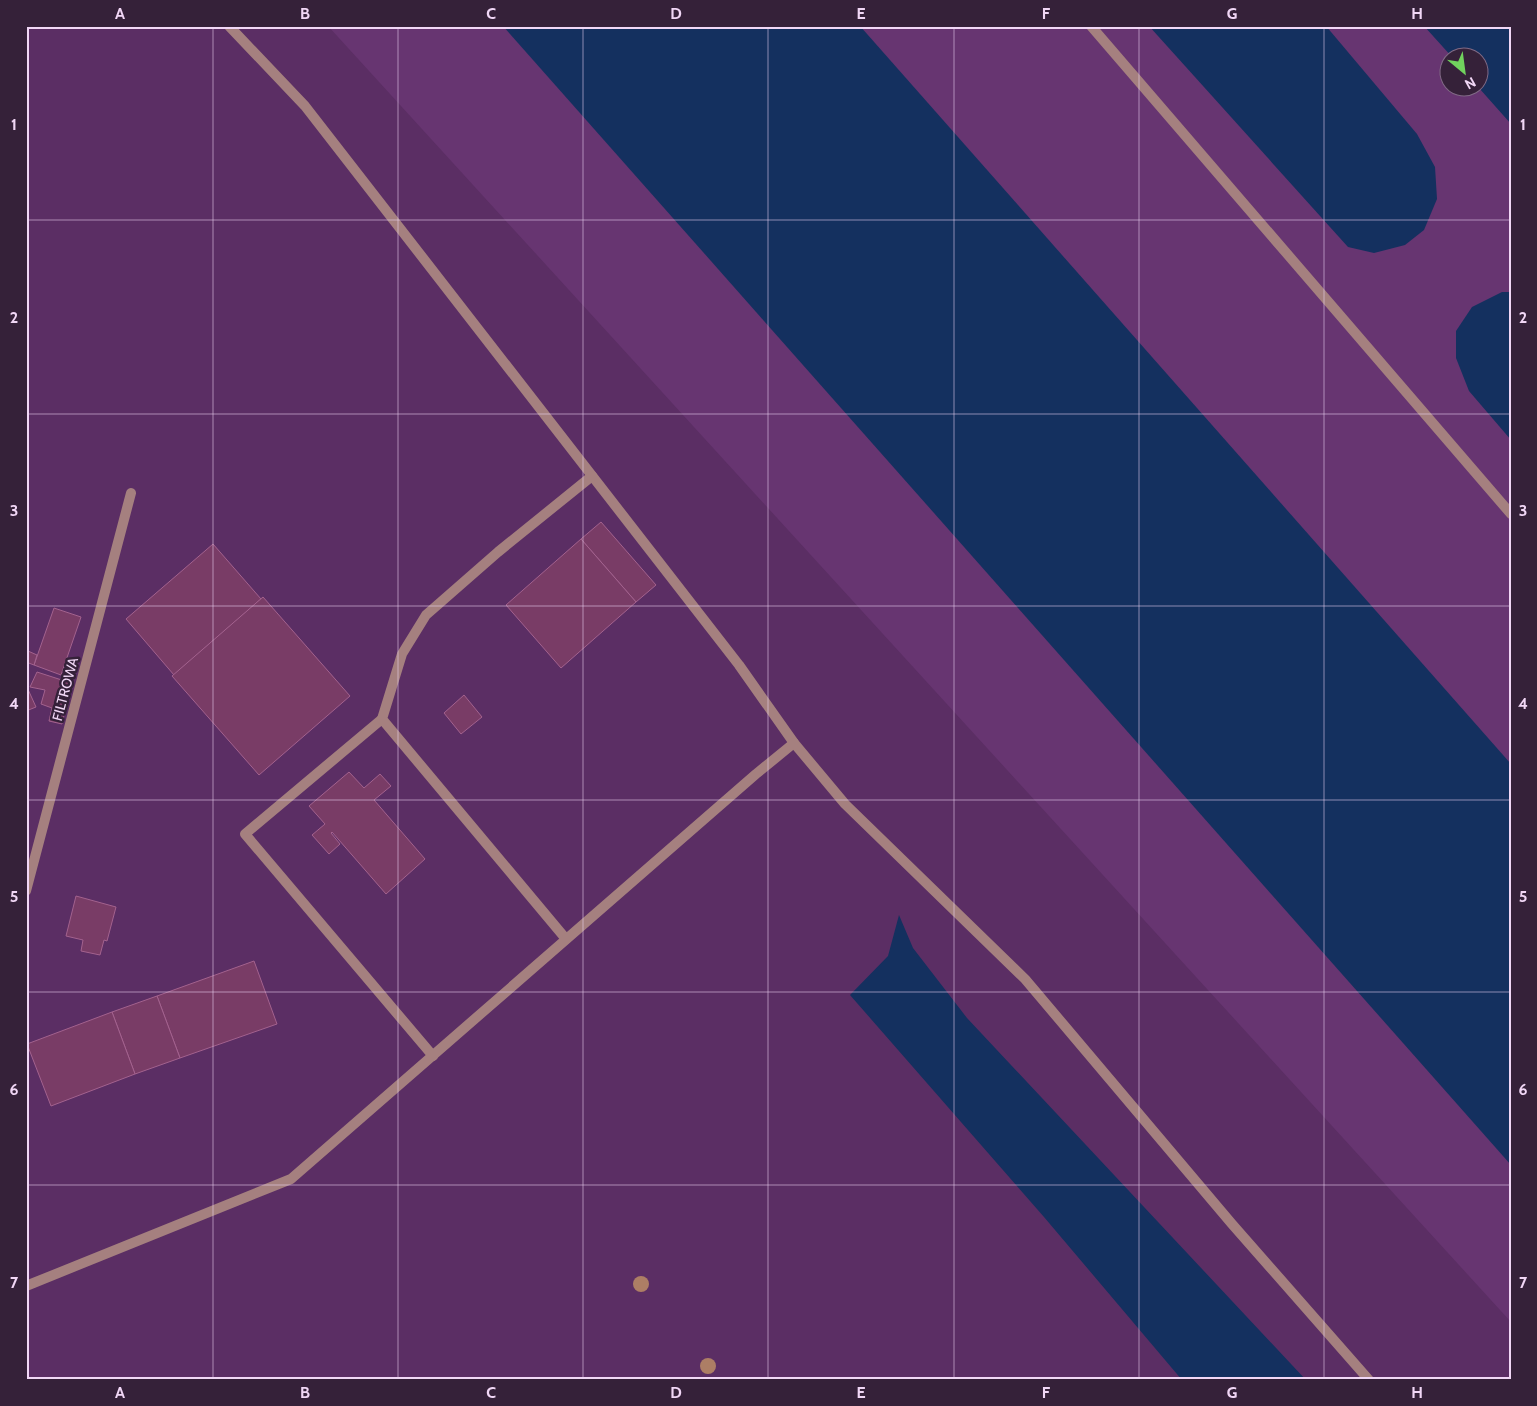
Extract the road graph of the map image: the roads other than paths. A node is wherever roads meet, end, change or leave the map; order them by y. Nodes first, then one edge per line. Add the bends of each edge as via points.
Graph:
1 (229, 26) edge
2 (1091, 26) edge
3 (592, 476) junction
4 (131, 493) dead end
5 (1511, 514) edge
6 (382, 719) junction
7 (794, 743) junction
8 (26, 891) edge
9 (566, 939) junction
10 (433, 1056) junction
11 (26, 1286) edge
12 (1369, 1380) edge

1 - 3 street via 306,106
2 - 5 street
3 - 6 street via 426,615 402,654
3 - 7 street via 739,665
4 - 8 street, FILTROWA
6 - 9 street
6 - 10 street via 245,834
7 - 9 street
7 - 12 street via 844,804 1026,980
9 - 10 street
10 - 11 street via 291,1179

